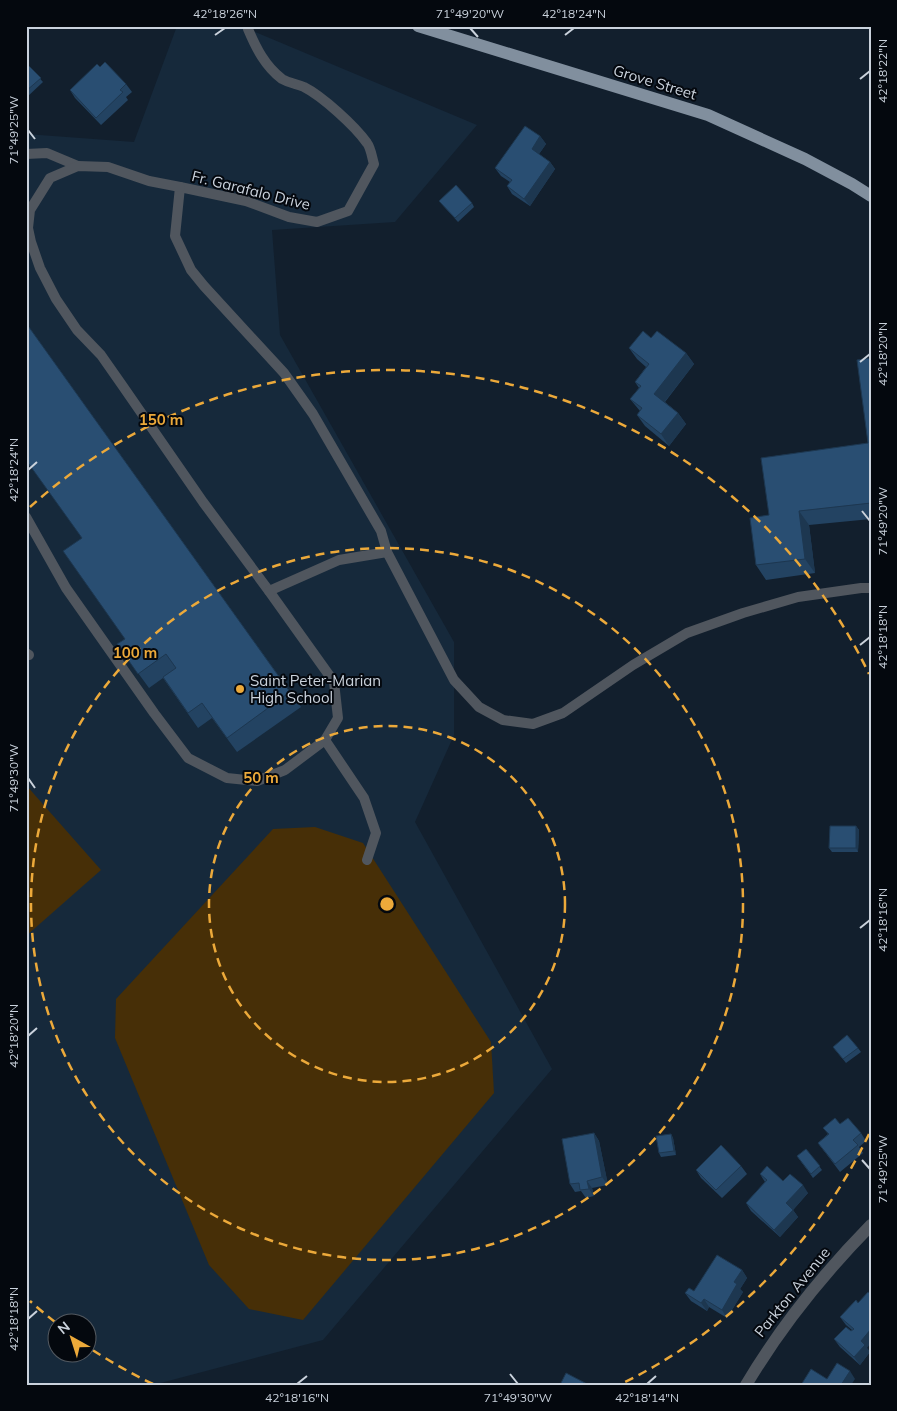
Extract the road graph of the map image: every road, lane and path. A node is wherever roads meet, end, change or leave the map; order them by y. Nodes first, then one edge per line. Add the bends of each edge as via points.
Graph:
1 (249, 26) edge
2 (418, 26) edge
3 (26, 154) edge
4 (78, 166) junction
5 (180, 187) junction
6 (871, 196) edge
7 (27, 227) edge
8 (26, 517) edge
9 (387, 552) junction
10 (871, 588) edge
11 (269, 590) junction
12 (325, 740) junction
13 (367, 860) dead end
14 (871, 1225) edge
15 (746, 1385) edge

1 - 5 lane, Fr. Garafalo Drive via 265,62 283,79 305,87 343,118 368,144 374,164 348,211 317,222 289,217 246,201
2 - 6 main road, Grove Street via 708,115 805,160
3 - 4 lane via 47,152
4 - 5 lane via 108,168
4 - 7 lane via 50,178 30,210
5 - 9 lane, Fr. Garafalo Drive via 175,236 191,270 284,373 313,414 381,531
7 - 11 lane via 40,268 56,299
8 - 12 lane via 66,588 188,758 227,778 257,781 285,770
9 - 10 lane, Fr. Garafalo Drive via 454,680 479,707 503,720 533,724 563,713 687,633 798,597
9 - 11 lane via 339,560
11 - 12 lane via 334,682 338,718
12 - 13 lane via 364,798 376,833
14 - 15 street, Parkton Avenue via 800,1305

